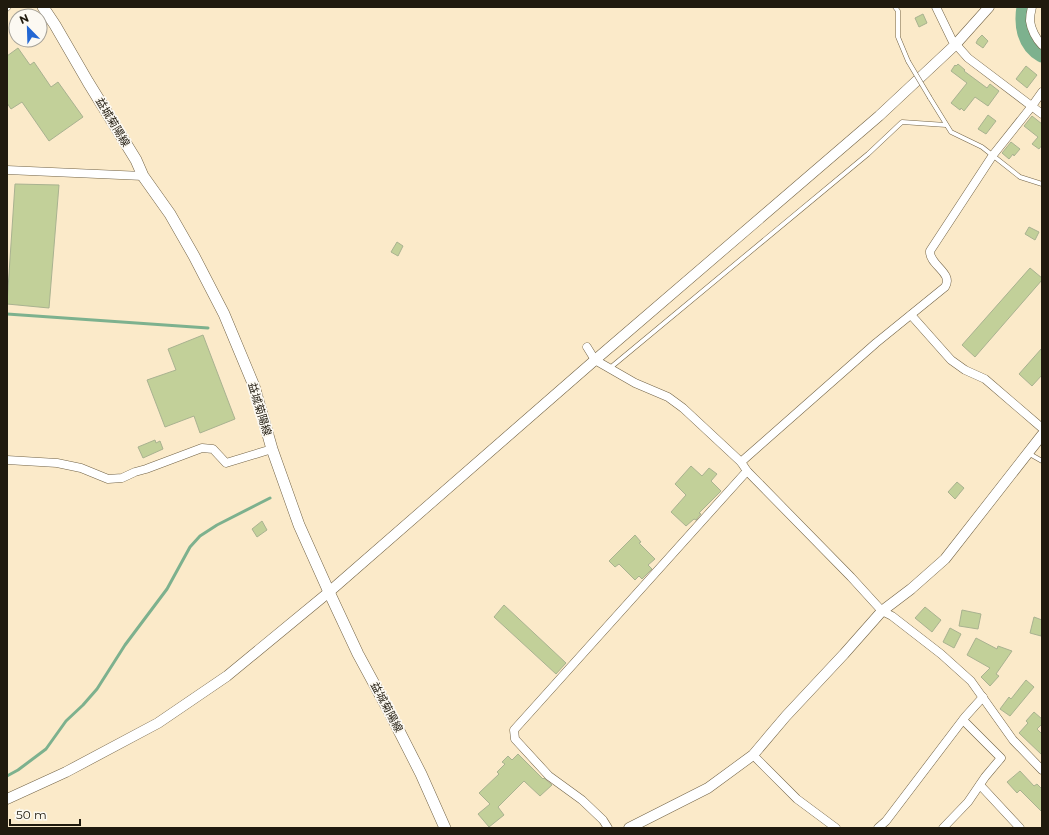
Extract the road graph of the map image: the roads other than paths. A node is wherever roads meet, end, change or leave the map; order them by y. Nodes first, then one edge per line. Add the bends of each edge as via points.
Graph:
1 (43, 7) edge
2 (895, 7) edge
3 (936, 7) edge
4 (989, 7) edge
5 (1032, 7) edge
6 (955, 45) junction
7 (1042, 45) edge
8 (1042, 92) edge
9 (1032, 106) junction
10 (1042, 114) edge
11 (946, 124) junction
12 (993, 155) junction
13 (7, 170) edge
14 (143, 176) junction
15 (1042, 184) edge
16 (911, 315) junction
17 (587, 348) dead end
18 (595, 360) junction
19 (610, 368) junction
20 (1042, 428) edge
21 (1042, 435) edge
22 (272, 449) junction
23 (1028, 452) junction
24 (7, 460) edge
25 (1042, 461) edge
26 (741, 462) junction
27 (747, 471) junction
28 (329, 592) junction
29 (882, 611) junction
30 (983, 696) junction
31 (963, 720) junction
32 (753, 756) junction
33 (1042, 770) edge
34 (980, 784) junction
35 (7, 799) edge
36 (446, 828) edge
37 (608, 828) edge
38 (629, 828) edge
39 (836, 828) edge
40 (878, 828) edge
41 (943, 828) edge
42 (1020, 828) edge

1 - 14 main road, 益城菊陽線 via 136,160
2 - 11 lane, bridge via 898,11 898,37 908,61
3 - 6 street
4 - 6 street
5 - 7 street via 1032,29
6 - 9 street via 968,58
6 - 18 street via 879,116
8 - 9 street
9 - 10 street
9 - 12 street
11 - 12 lane via 951,132
11 - 19 lane via 902,122 868,154
12 - 15 lane via 1020,176
12 - 16 street via 930,251 930,257 947,278 947,285
13 - 14 street
14 - 22 main road, 益城菊陽線 via 173,220 224,314 254,386
16 - 20 street via 951,360 985,379
16 - 26 street
17 - 18 street
18 - 19 street
18 - 28 street
19 - 26 street via 683,408
21 - 23 street
22 - 24 street via 226,463 213,449 202,448 122,478 108,479 81,468 57,463
22 - 28 main road, 益城菊陽線 via 300,525
23 - 25 lane
23 - 29 street via 945,559
26 - 27 street
27 - 29 street
27 - 37 street via 514,730 515,739 549,776 582,800
28 - 35 street via 227,676 158,723 66,772
28 - 36 main road, 益城菊陽線
29 - 30 street via 946,658 971,680
29 - 32 street
30 - 31 street
30 - 33 street via 1013,740
31 - 34 street via 1002,758
31 - 40 street
32 - 38 street via 708,788
32 - 39 street via 797,799
34 - 41 street via 968,802
34 - 42 street

